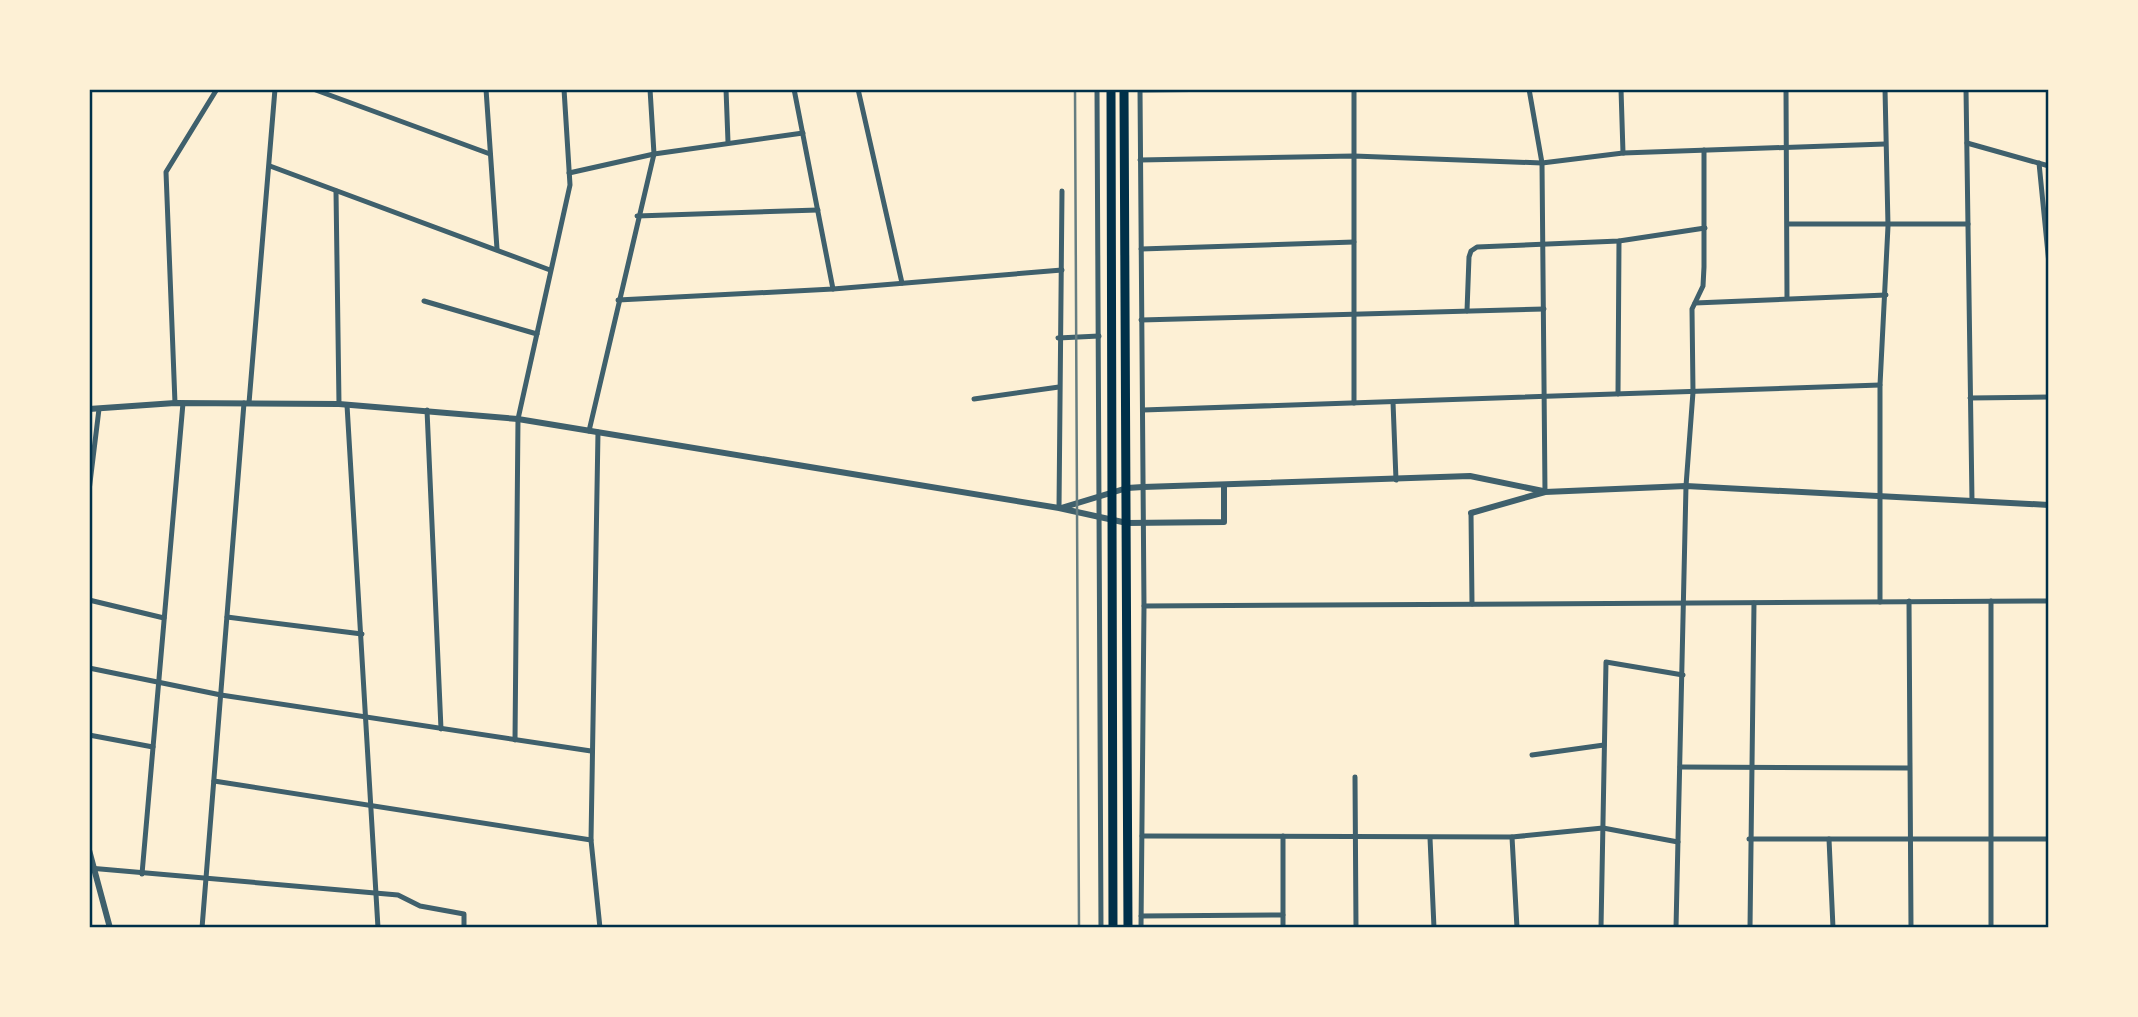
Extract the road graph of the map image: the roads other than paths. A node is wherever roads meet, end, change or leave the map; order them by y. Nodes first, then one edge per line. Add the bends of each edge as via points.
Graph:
1 (217, 89) edge
2 (275, 89) edge
3 (313, 89) edge
4 (486, 89) edge
5 (564, 89) edge
6 (650, 89) edge
7 (726, 89) edge
8 (794, 89) edge
9 (858, 89) edge
10 (1097, 89) edge
11 (1111, 89) edge
12 (1124, 89) edge
13 (1242, 89) edge
14 (1354, 89) edge
15 (1529, 89) edge
16 (1620, 89) edge
17 (1786, 89) edge
18 (1885, 89) edge
19 (1966, 89) edge
20 (1140, 90) edge
21 (803, 133) junction
22 (729, 142) junction
23 (1967, 143) junction
24 (1885, 144) junction
25 (1787, 145) junction
26 (1704, 150) junction
27 (1623, 153) junction
28 (491, 154) junction
29 (654, 154) junction
30 (1354, 156) junction
31 (1140, 160) junction
32 (1542, 163) junction
33 (2039, 163) junction
34 (270, 166) junction
35 (2049, 166) edge
36 (569, 173) junction
37 (337, 191) junction
38 (1062, 191) dead end
39 (818, 210) junction
40 (637, 216) junction
41 (1788, 224) junction
42 (1968, 224) junction
43 (1888, 226) junction
44 (1704, 228) junction
45 (1619, 241) junction
46 (1354, 242) junction
47 (1543, 242) junction
48 (497, 249) junction
49 (1140, 249) junction
50 (2049, 264) edge
51 (550, 270) junction
52 (1062, 270) junction
53 (902, 283) junction
54 (833, 289) junction
55 (1886, 295) junction
56 (1787, 298) junction
57 (618, 300) junction
58 (424, 301) dead end
59 (1695, 303) junction
60 (1544, 309) junction
61 (1467, 311) junction
62 (1354, 314) junction
63 (1141, 320) junction
64 (537, 334) junction
65 (1099, 335) junction
66 (1058, 338) junction
67 (1880, 385) junction
68 (1059, 387) junction
69 (1693, 392) junction
70 (1618, 394) junction
71 (1545, 397) junction
72 (2049, 397) edge
73 (1970, 398) junction
74 (974, 399) dead end
75 (1393, 402) junction
76 (175, 403) junction
77 (183, 403) junction
78 (247, 403) junction
79 (1354, 403) junction
80 (343, 404) junction
81 (89, 409) edge
82 (99, 409) junction
83 (427, 410) junction
84 (1143, 410) junction
85 (518, 419) junction
86 (589, 431) junction
87 (598, 432) junction
88 (1396, 480) junction
89 (1224, 485) junction
90 (1686, 486) junction
91 (1143, 487) junction
92 (1127, 488) junction
93 (89, 491) edge
94 (1113, 492) junction
95 (1545, 492) junction
96 (1101, 496) junction
97 (1881, 496) junction
98 (1972, 501) junction
99 (2049, 505) edge
100 (1059, 508) junction
101 (1471, 513) joint
102 (1100, 517) junction
103 (1113, 520) junction
104 (1127, 523) junction
105 (1143, 524) junction
106 (89, 600) edge
107 (1909, 601) junction
108 (1991, 601) junction
109 (2049, 601) edge
110 (1880, 602) junction
111 (1683, 603) junction
112 (1754, 603) junction
113 (1472, 604) junction
114 (1144, 606) junction
115 (227, 617) junction
116 (164, 618) junction
117 (362, 634) junction
118 (89, 668) edge
119 (1683, 675) junction
120 (159, 682) junction
121 (220, 695) junction
122 (367, 717) junction
123 (441, 729) junction
124 (89, 735) edge
125 (515, 740) junction
126 (1604, 745) junction
127 (153, 747) junction
128 (591, 751) junction
129 (1531, 755) dead end
130 (1681, 767) junction
131 (1751, 767) junction
132 (1909, 768) junction
133 (1355, 776) dead end
134 (214, 781) junction
135 (373, 804) junction
136 (1603, 828) junction
137 (1142, 836) junction
138 (1283, 836) junction
139 (1512, 837) junction
140 (1354, 838) junction
141 (1430, 838) junction
142 (1749, 839) junction
143 (1829, 839) junction
144 (1909, 839) junction
145 (1990, 839) junction
146 (2049, 839) edge
147 (591, 840) junction
148 (1678, 842) junction
149 (89, 850) edge
150 (92, 869) edge
151 (142, 874) junction
152 (206, 878) junction
153 (374, 893) junction
154 (1283, 915) junction
155 (1141, 916) junction
156 (110, 928) edge
157 (202, 928) edge
158 (378, 928) edge
159 (464, 928) edge
160 (600, 928) edge
161 (1101, 928) edge
162 (1113, 928) edge
163 (1128, 928) edge
164 (1141, 928) edge
165 (1283, 928) edge
166 (1356, 928) edge
167 (1434, 928) edge
168 (1517, 928) edge
169 (1601, 928) edge
170 (1676, 928) edge
171 (1750, 928) edge
172 (1833, 928) edge
173 (1911, 928) edge
174 (1991, 928) edge

1 - 76 street via 166,172
2 - 34 street
3 - 28 street
4 - 28 street
5 - 36 street
6 - 29 street
7 - 22 street
8 - 21 street
9 - 53 street
10 - 65 street
11 - 94 highway
12 - 92 highway
13 - 20 street
14 - 30 street
15 - 32 street
16 - 27 street
17 - 25 street
18 - 24 street
19 - 23 street
20 - 31 street
21 - 22 street
21 - 39 street
22 - 29 street
23 - 33 street
23 - 42 street
24 - 25 street
24 - 43 street
25 - 26 street
25 - 41 street
26 - 27 street
26 - 44 street
27 - 32 street
28 - 48 street
29 - 36 street
29 - 40 street
30 - 31 street
30 - 32 street
30 - 46 street
31 - 49 street
32 - 47 street
33 - 35 street
33 - 50 street
34 - 37 street
34 - 78 street
36 - 51 street
37 - 48 street
37 - 80 street
38 - 52 street
39 - 40 street
39 - 54 street
40 - 57 street
41 - 43 street
41 - 56 street
42 - 43 street
42 - 73 street
43 - 55 street
44 - 45 street
44 - 59 street via 1703,286
45 - 47 street
45 - 70 street
46 - 49 street
46 - 62 street
47 - 60 street
47 - 61 street via 1490,245 1471,251
48 - 51 street
49 - 63 street
51 - 64 street
52 - 53 street
52 - 66 street
53 - 54 street
54 - 57 street
55 - 56 street
55 - 67 street
56 - 59 street
57 - 86 street
58 - 64 street
59 - 69 street
60 - 61 street
60 - 71 street
61 - 62 street
62 - 63 street
62 - 79 street
63 - 84 street
64 - 85 street
65 - 66 street
65 - 96 street
66 - 68 street
67 - 69 street
67 - 97 street
68 - 74 street
68 - 100 street
69 - 70 street
69 - 90 street
70 - 71 street
71 - 75 street
71 - 95 street
72 - 73 street
73 - 98 street
75 - 79 street
75 - 88 street
76 - 77 street
76 - 82 street
77 - 78 street
77 - 116 street
78 - 80 street
78 - 115 street
79 - 84 street
80 - 83 street
80 - 117 street
81 - 82 street
82 - 93 street
83 - 85 street
83 - 123 street
84 - 91 street
85 - 86 street
85 - 125 street
86 - 87 street
87 - 100 street
87 - 128 street
88 - 89 street
88 - 95 street via 1470,476
89 - 91 street
89 - 105 street via 1224,522
90 - 95 street
90 - 97 street
90 - 111 street
91 - 92 street
91 - 105 street
92 - 94 street
92 - 104 highway
94 - 96 street
94 - 103 highway
95 - 101 street
96 - 100 street
96 - 102 street
97 - 98 street
97 - 110 street
98 - 99 street
100 - 102 street
101 - 113 street
102 - 103 street
102 - 161 street
103 - 104 street
103 - 162 highway
104 - 105 street
104 - 163 highway
105 - 114 street
106 - 116 street
107 - 108 street
107 - 110 street
107 - 132 street
108 - 109 street
108 - 145 street
110 - 112 street
111 - 112 street
111 - 113 street
111 - 119 street
112 - 131 street
113 - 114 street
114 - 137 street
115 - 117 street
115 - 121 street
116 - 120 street
117 - 122 street
118 - 120 street
119 - 126 street via 1606,662
119 - 130 street
120 - 121 street
120 - 127 street
121 - 122 street
121 - 134 street
122 - 123 street
122 - 135 street
123 - 125 street
124 - 127 street
125 - 128 street
126 - 129 street
126 - 136 street
127 - 151 street
128 - 147 street
130 - 131 street
130 - 148 street
131 - 132 street
131 - 142 street
132 - 144 street
133 - 140 street
134 - 135 street
134 - 152 street
135 - 147 street
135 - 153 street
136 - 139 street
136 - 148 street
136 - 169 street
137 - 138 street
137 - 155 street
138 - 140 street
138 - 154 street
139 - 141 street
139 - 168 street
140 - 141 street
140 - 166 street
141 - 167 street
142 - 143 street
142 - 171 street
143 - 144 street
143 - 172 street
144 - 145 street
144 - 173 street
145 - 146 street
145 - 174 street
147 - 160 street
148 - 170 street
149 - 150 street
150 - 151 street
150 - 156 street
151 - 152 street
152 - 153 street
152 - 157 street
153 - 158 street
153 - 159 street via 398,895 420,906 464,914
154 - 155 street
154 - 165 street
155 - 164 street

